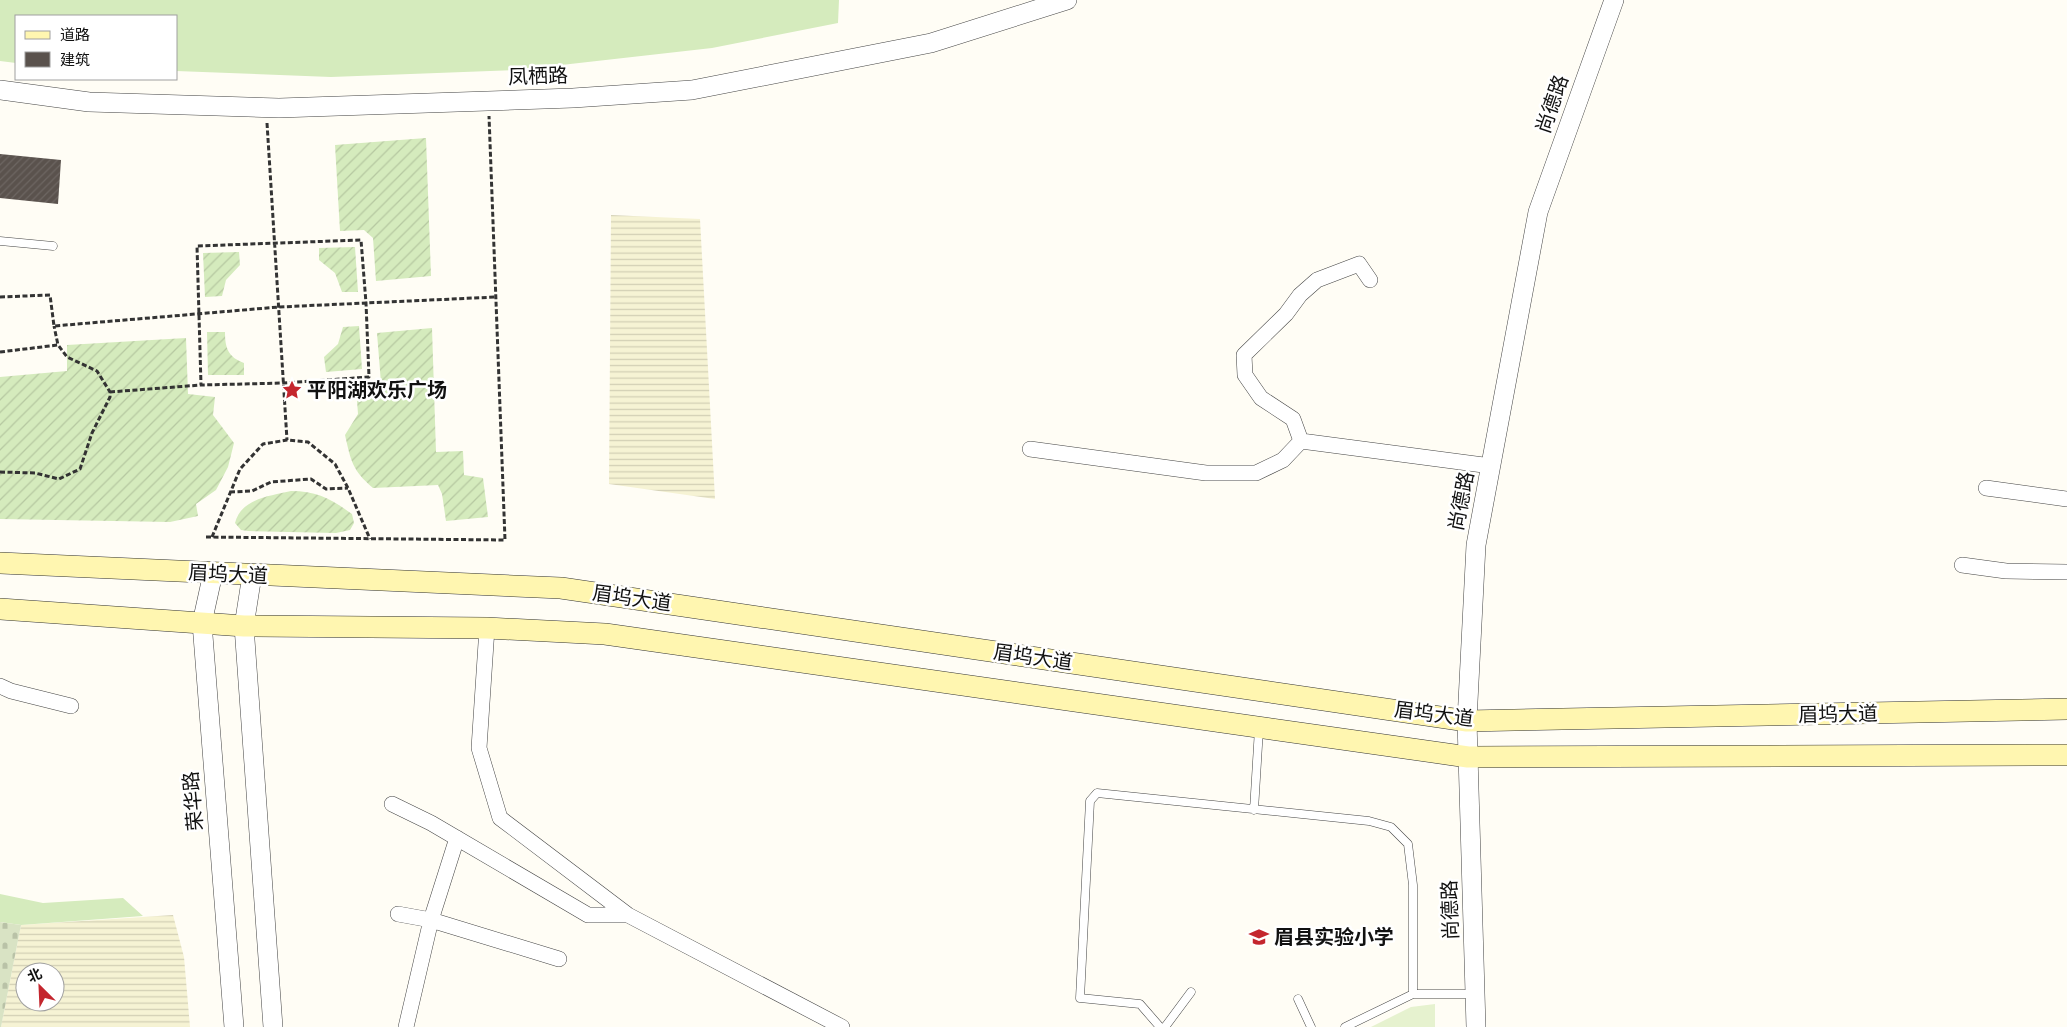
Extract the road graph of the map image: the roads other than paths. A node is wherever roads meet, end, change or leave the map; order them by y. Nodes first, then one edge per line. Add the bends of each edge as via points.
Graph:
1 (1067, 0) edge
2 (1614, 0) edge
3 (0, 90) edge
4 (0, 241) edge
5 (54, 246) dead end
6 (1370, 280) dead end
7 (1301, 441) junction
8 (1030, 449) dead end
9 (1491, 466) junction
10 (1986, 488) dead end
11 (2067, 499) edge
12 (0, 563) edge
13 (1962, 564) dead end
14 (2067, 572) edge
15 (212, 573) junction
16 (252, 575) junction
17 (0, 609) edge
18 (202, 623) junction
19 (244, 626) junction
20 (487, 628) junction
21 (0, 686) edge
22 (71, 706) dead end
23 (2067, 709) edge
24 (1467, 721) junction
25 (1259, 727) junction
26 (2067, 755) edge
27 (1468, 757) junction
28 (392, 804) dead end
29 (1254, 810) junction
30 (457, 838) junction
31 (398, 914) dead end
32 (628, 915) junction
33 (431, 920) junction
34 (559, 959) dead end
35 (1191, 992) dead end
36 (1413, 994) junction
37 (1475, 994) junction
38 (1298, 999) dead end
39 (234, 1027) edge
40 (273, 1027) edge
41 (406, 1027) edge
42 (842, 1027) edge
43 (1160, 1027) edge
44 (1165, 1027) edge
45 (1311, 1027) edge
46 (1345, 1027) edge
47 (1476, 1027) edge

1 - 3 street, 凤栖路 via 930,43 692,90 266,108 89,102
2 - 9 street, 尚德路 via 1538,212
4 - 5 lane
6 - 7 street via 1359,264 1318,280 1244,355 1245,375 1261,398 1293,420
7 - 8 street via 1283,460 1256,473 1206,473
7 - 9 street
9 - 24 street, 尚德路 via 1476,545
10 - 11 street
12 - 15 main road, 眉坞大道
13 - 14 street via 2006,571
15 - 16 main road, 眉坞大道
15 - 18 street, 荣华路
16 - 19 street
16 - 24 main road, 眉坞大道 via 561,588
17 - 18 main road, 眉坞大道
18 - 19 main road, 眉坞大道
18 - 39 street, 荣华路
19 - 20 main road, 眉坞大道
19 - 40 street
20 - 25 main road, 眉坞大道 via 605,634
20 - 32 street via 479,748 500,818
21 - 22 street
23 - 24 main road, 眉坞大道
24 - 27 street, 尚德路
25 - 27 main road, 眉坞大道
25 - 29 lane
26 - 27 main road, 眉坞大道
27 - 37 street, 尚德路
28 - 30 street
29 - 36 lane via 1369,821 1391,828 1408,844 1413,885
29 - 43 lane via 1097,793 1090,801 1080,998 1140,1004
30 - 32 street via 588,915
30 - 33 street
31 - 33 street
32 - 42 street
33 - 34 street
33 - 41 street
35 - 44 lane
36 - 37 lane
36 - 46 lane
37 - 47 street, 尚德路
38 - 45 lane

